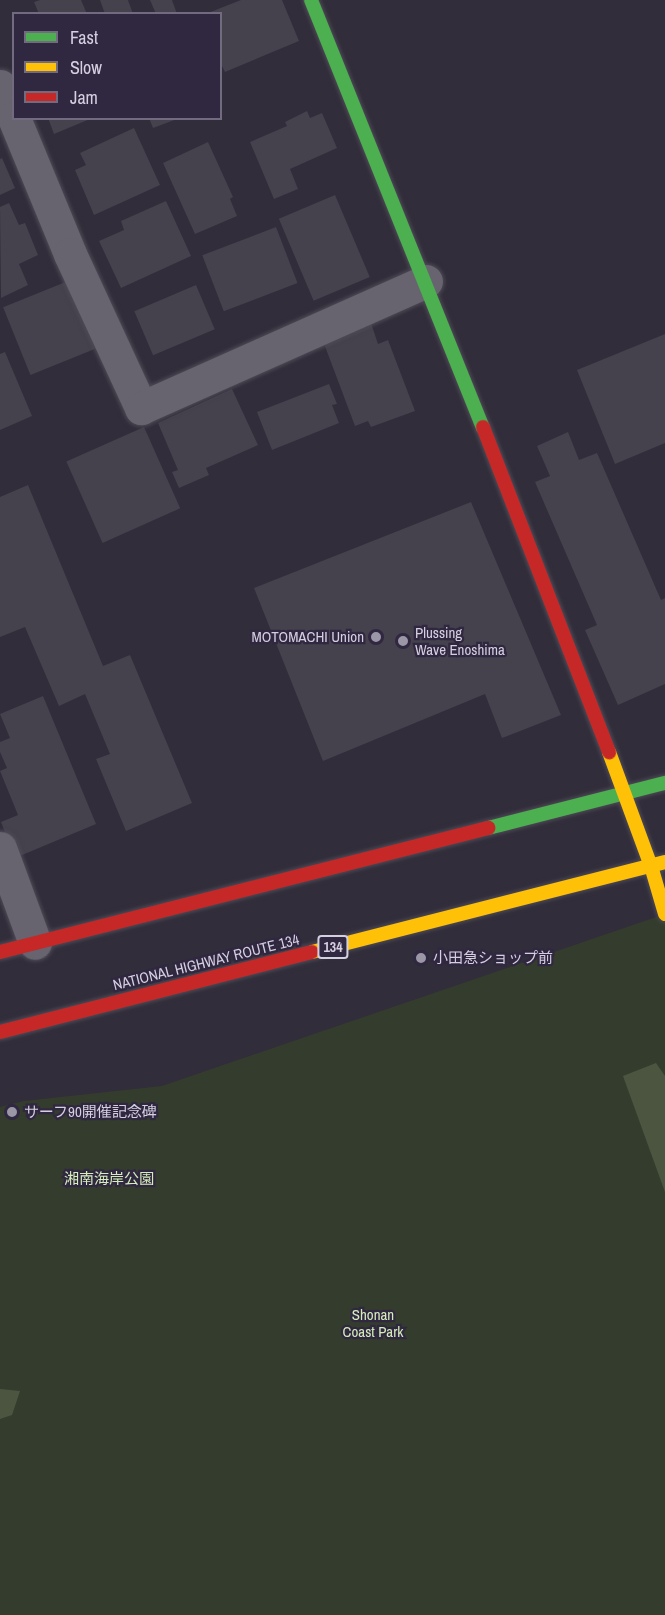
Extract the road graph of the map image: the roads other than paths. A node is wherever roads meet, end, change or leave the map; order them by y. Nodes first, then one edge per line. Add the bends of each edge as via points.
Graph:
1 (311, 0) edge
2 (0, 86) edge
3 (12, 113) edge
4 (15, 120) edge
5 (426, 281) junction
6 (665, 783) edge
7 (625, 793) junction
8 (0, 848) edge
9 (658, 864) edge
10 (665, 914) edge
11 (35, 943) junction
12 (0, 952) edge
13 (0, 1032) edge

1 - 5 main road
2 - 3 street
4 - 5 street via 70,255 141,408
5 - 7 main road
6 - 7 main road
7 - 9 main road
7 - 11 main road
8 - 11 street
9 - 10 main road
9 - 13 main road, NATIONAL HIGHWAY ROUTE 134 / 134
11 - 12 main road

